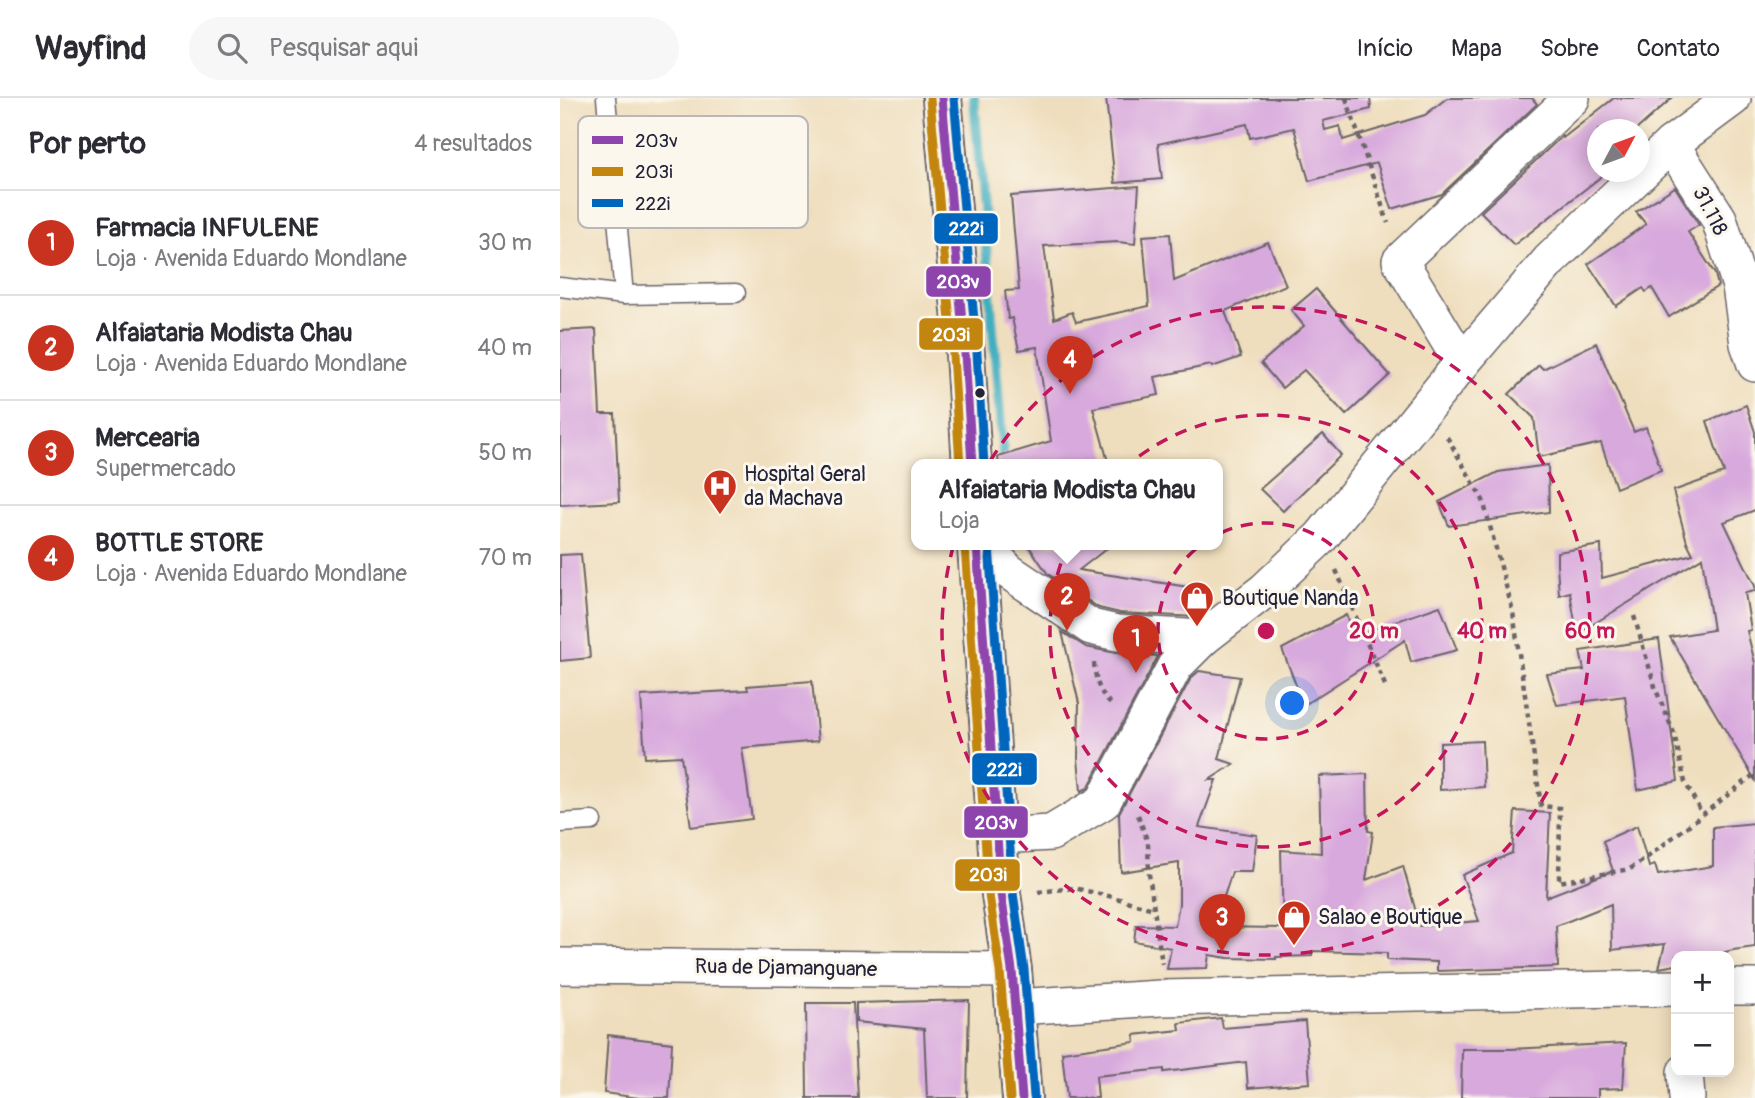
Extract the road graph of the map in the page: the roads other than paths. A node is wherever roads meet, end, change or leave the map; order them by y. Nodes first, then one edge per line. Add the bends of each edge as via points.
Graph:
1 (607, 98) edge
2 (942, 98) edge
3 (1572, 98) edge
4 (1733, 98) edge
5 (609, 116) edge
6 (1671, 144) junction
7 (618, 228) edge
8 (560, 286) edge
9 (736, 293) dead end
10 (624, 295) junction
11 (1462, 363) junction
12 (1755, 365) edge
13 (972, 459) edge
14 (977, 550) edge
15 (989, 550) edge
16 (1203, 638) junction
17 (592, 821) dead end
18 (560, 823) edge
19 (997, 836) junction
20 (560, 966) edge
21 (1734, 987) edge
22 (1755, 987) edge
23 (1014, 988) junction
24 (1671, 988) edge
25 (1685, 1077) edge
26 (1022, 1098) edge
27 (1687, 1098) edge

1 - 5 lane
2 - 13 main road
3 - 11 street via 1400,261
4 - 6 street
6 - 11 street via 1549,261
6 - 12 street, 31.118 via 1719,219 1740,286
7 - 10 lane
8 - 10 lane
9 - 10 lane
11 - 16 street via 1321,537 1265,590
14 - 19 main road
15 - 16 street via 1009,571 1091,627
16 - 19 street via 1175,666 1102,802 1051,833
17 - 18 lane
19 - 23 main road
20 - 23 street, Rua de Djamanguane
21 - 22 street
23 - 24 street, Rua de Djamanguane via 1161,998
23 - 26 main road
25 - 27 street

